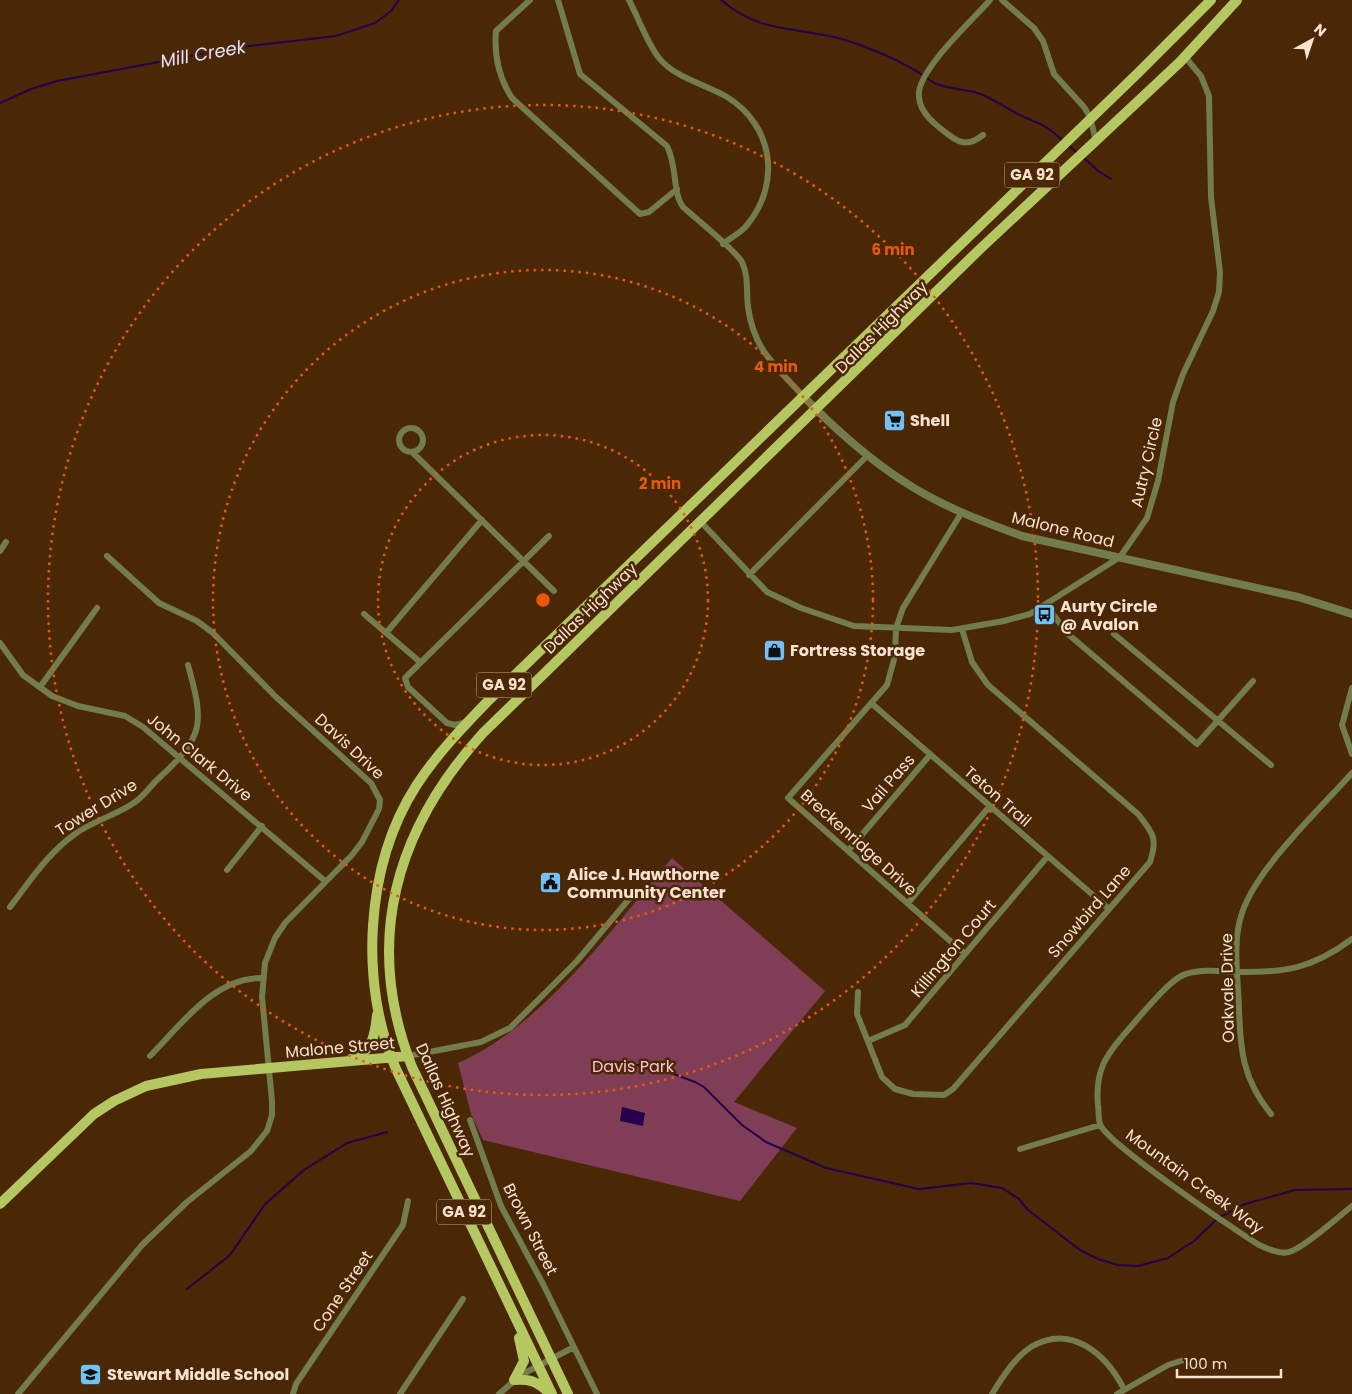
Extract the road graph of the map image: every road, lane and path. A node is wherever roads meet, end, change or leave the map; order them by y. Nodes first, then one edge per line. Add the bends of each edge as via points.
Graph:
1 (530, 0) edge
2 (558, 0) edge
3 (630, 0) edge
4 (990, 0) edge
5 (1002, 0) edge
6 (1211, 0) edge
7 (1237, 0) edge
8 (1185, 57) junction
9 (1090, 117) junction
10 (983, 135) dead end
11 (1096, 141) junction
12 (677, 189) junction
13 (723, 244) junction
14 (803, 396) junction
15 (817, 410) junction
16 (412, 452) dead end
17 (867, 456) junction
18 (962, 512) junction
19 (482, 520) junction
20 (701, 522) junction
21 (548, 536) dead end
22 (6, 542) dead end
23 (0, 551) edge
24 (107, 556) dead end
25 (1120, 557) junction
26 (524, 561) junction
27 (749, 575) junction
28 (554, 591) dead end
29 (1046, 605) junction
30 (97, 608) dead end
31 (364, 614) dead end
32 (1352, 614) edge
33 (896, 628) junction
34 (962, 629) junction
35 (386, 633) junction
36 (1114, 634) dead end
37 (0, 643) edge
38 (420, 662) junction
39 (188, 665) dead end
40 (1253, 681) dead end
41 (40, 687) junction
42 (1352, 688) edge
43 (871, 703) junction
44 (468, 721) junction
45 (1218, 721) junction
46 (447, 723) junction
47 (448, 744) junction
48 (1352, 754) edge
49 (930, 755) junction
50 (181, 758) junction
51 (1271, 765) dead end
52 (1352, 774) edge
53 (990, 807) junction
54 (262, 826) junction
55 (848, 851) junction
56 (1047, 858) junction
57 (227, 870) dead end
58 (325, 880) junction
59 (629, 899) dead end
60 (908, 903) junction
61 (10, 907) dead end
62 (1109, 909) junction
63 (1352, 939) edge
64 (965, 954) junction
65 (1238, 972) junction
66 (262, 978) junction
67 (858, 992) dead end
68 (378, 1007) junction
69 (868, 1041) junction
70 (150, 1056) dead end
71 (408, 1056) junction
72 (391, 1057) junction
73 (343, 1061) junction
74 (269, 1068) junction
75 (1271, 1114) dead end
76 (470, 1120) dead end
77 (1100, 1125) junction
78 (1020, 1149) dead end
79 (408, 1201) dead end
80 (0, 1204) edge
81 (1352, 1206) edge
82 (463, 1299) dead end
83 (512, 1311) junction
84 (574, 1347) junction
85 (1187, 1359) dead end
86 (551, 1360) junction
87 (538, 1366) junction
88 (514, 1380) junction
89 (1124, 1389) junction
90 (18, 1394) edge
91 (293, 1394) edge
92 (400, 1394) edge
93 (499, 1394) edge
94 (551, 1394) edge
95 (568, 1394) edge
96 (597, 1394) edge
97 (992, 1394) edge
98 (1117, 1394) edge

1 - 12 street via 496,31 499,68 504,86 512,98 640,214 649,212
2 - 12 street via 580,74 667,146 674,159
3 - 13 street via 658,57 671,69 741,108 755,123 764,140 769,182 746,226
4 - 10 street via 932,65 920,84 918,98 924,112 962,143 972,143
5 - 9 street via 1034,28 1043,41 1059,82
6 - 9 main road, Dallas Highway / GA 92
7 - 8 main road, Dallas Highway / GA 92
8 - 11 main road, Dallas Highway / GA 92
8 - 25 street, Autry Circle via 1201,76 1209,96 1210,197 1220,272 1219,292 1173,402 1158,481 1147,518
9 - 11 street
9 - 14 main road, Dallas Highway / GA 92
11 - 15 main road, Dallas Highway / GA 92 via 979,250
12 - 13 street via 677,199 683,207
13 - 14 street via 740,260 746,272 748,306 756,342
14 - 15 street, Malone Road
14 - 44 main road, Dallas Highway / GA 92
15 - 17 street, Malone Road
15 - 20 main road, Dallas Highway / GA 92
16 - 19 street
17 - 18 street, Malone Road via 904,482
17 - 27 street
18 - 25 street, Malone Road via 1022,536
18 - 33 street, Breckenridge Drive via 903,608
19 - 26 street
19 - 35 street
20 - 27 street, Autry Circle
20 - 71 main road, Dallas Highway / GA 92 via 483,733 451,771 421,819 399,876 390,934 393,995
21 - 26 street
22 - 23 street
24 - 58 street, Davis Drive via 159,603 197,621 213,633 377,790 379,809 362,842
25 - 29 street, Autry Circle
25 - 32 street, Malone Road via 1298,597
26 - 28 street
26 - 38 street
27 - 33 street, Autry Circle via 767,592 838,622
29 - 34 street, Autry Circle via 1030,614
29 - 45 street via 1068,634 1197,744
30 - 41 street
31 - 35 street
33 - 34 street, Autry Circle
33 - 43 street, Breckenridge Drive via 895,656 887,685
34 - 62 street, Snowbird Lane via 972,662 988,685 1138,814 1153,833 1154,848 1150,862
35 - 38 street
36 - 45 street
37 - 41 street, John Clark Drive via 23,674
38 - 46 street via 404,682
39 - 50 street, Tower Drive via 200,712 198,728
40 - 45 street
41 - 50 street, John Clark Drive via 52,696 78,706 125,716
42 - 48 street via 1342,725
43 - 49 street, Teton Trail
43 - 55 street, Breckenridge Drive via 788,798
44 - 46 street via 455,725
44 - 47 main road, Dallas Highway / GA 92
45 - 51 street
46 - 47 street
47 - 68 main road, Dallas Highway / GA 92 via 415,788 395,828 382,869 374,902 373,926
49 - 53 street, Teton Trail
49 - 55 street, Vail Pass
50 - 54 street, John Clark Drive
50 - 61 street, Tower Drive via 132,805 91,823 53,851
52 - 65 street, Oakvale Drive via 1256,884 1242,913 1237,934
53 - 56 street, Teton Trail
53 - 60 street
54 - 57 street
54 - 58 street, John Clark Drive
55 - 60 street, Breckenridge Drive
56 - 62 street, Teton Trail
56 - 64 street, Killington Court
58 - 66 street, Davis Drive via 277,934
59 - 71 street, Malone Street via 576,961 510,1028 480,1042
60 - 64 street, Breckenridge Drive
62 - 69 street, Snowbird Lane via 953,1089 944,1095 913,1094 895,1089 882,1077
63 - 65 street via 1314,962 1288,970
64 - 69 street, Killington Court via 905,1025
65 - 75 street, Oakvale Drive via 1242,1054 1249,1080
65 - 77 street via 1185,974 1161,994 1112,1048 1100,1068 1096,1089
66 - 70 street via 242,980 221,988
66 - 74 street, Davis Drive
67 - 69 street, Snowbird Lane via 858,1014
68 - 72 main road, Dallas Highway / GA 92
68 - 73 main road via 371,1044 357,1056
71 - 72 main road, Malone Street
71 - 86 main road, Dallas Highway / GA 92
72 - 73 main road, Malone Street
72 - 83 main road, Dallas Highway / GA 92
73 - 74 main road, Malone Street
74 - 80 main road via 180,1077 134,1091 94,1114
74 - 90 street, Malone Street via 272,1115 260,1141 187,1202 142,1245
76 - 84 street, Brown Street via 501,1206
77 - 78 street
77 - 81 street, Mountain Creek Way via 1141,1162 1258,1245 1273,1251 1288,1253 1301,1246
79 - 91 street, Cone Street via 402,1225 296,1384
82 - 92 street
83 - 87 main road, Dallas Highway / GA 92
83 - 88 main road via 524,1356 523,1367
84 - 86 street
84 - 96 street, Brown Street
85 - 89 street via 1168,1365
86 - 87 street
86 - 95 main road, Dallas Highway / GA 92
87 - 88 street
87 - 94 main road, Dallas Highway / GA 92
88 - 93 street
88 - 94 main road via 537,1382
89 - 97 street via 1100,1355 1076,1341 1062,1340 1048,1341 1028,1350 1010,1368
89 - 98 street

